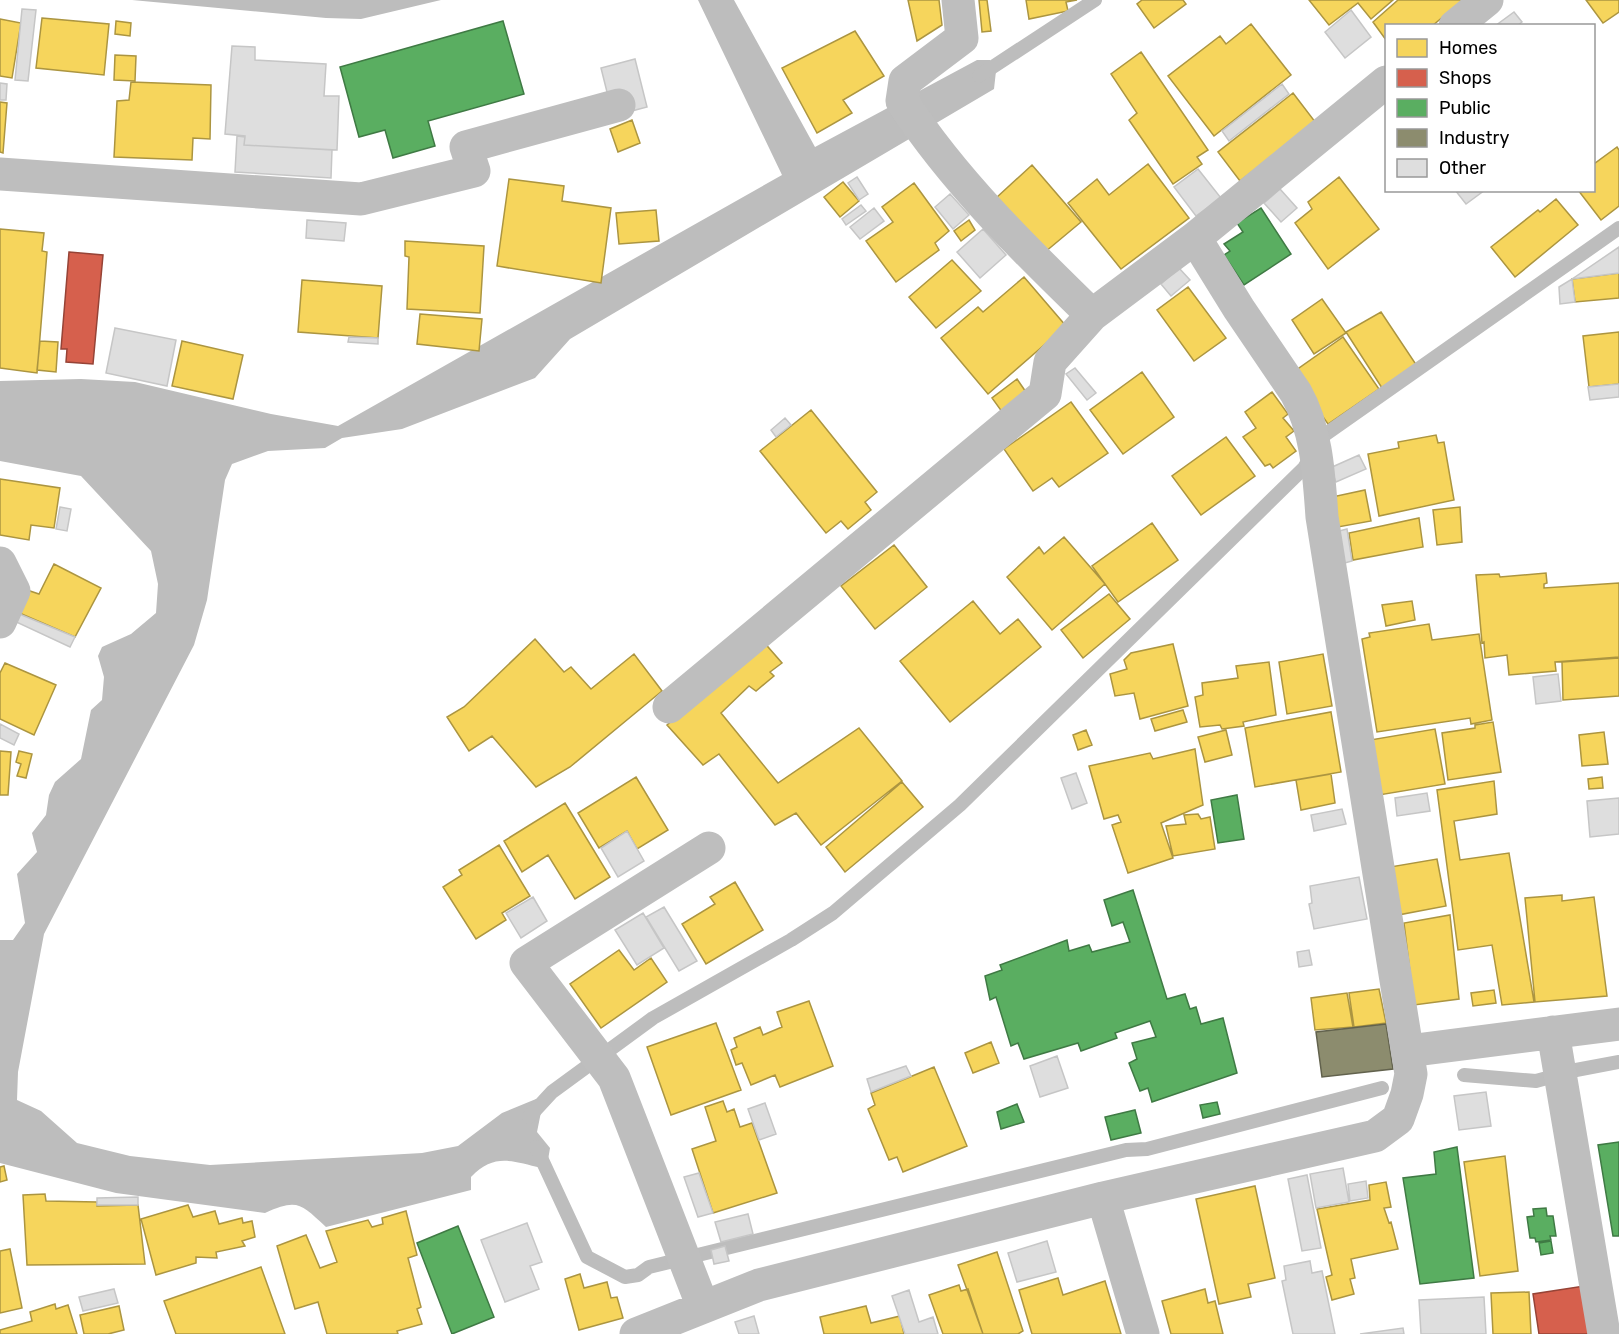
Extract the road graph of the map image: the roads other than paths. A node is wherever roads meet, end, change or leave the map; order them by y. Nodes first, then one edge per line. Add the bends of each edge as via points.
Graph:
1 (958, 0) edge
2 (1486, 0) edge
3 (1457, 24) edge
4 (1385, 83) edge
5 (619, 105) dead end
6 (0, 174) edge
7 (1195, 238) junction
8 (1092, 315) junction
9 (0, 563) edge
10 (0, 622) edge
11 (669, 707) dead end
12 (709, 848) dead end
13 (1619, 1024) edge
14 (1408, 1051) junction
15 (1557, 1060) junction
16 (1103, 1198) junction
17 (703, 1307) junction
18 (636, 1334) edge
19 (1143, 1334) edge
20 (1604, 1334) edge

1 - 8 street via 962,38 905,81 902,101 926,138 1026,251
2 - 3 street
4 - 7 street
5 - 6 street via 466,147 474,171 362,199
7 - 8 street
7 - 14 street via 1304,408 1315,453
8 - 11 street via 1050,362 1045,394
9 - 10 street via 14,591
12 - 17 street via 526,963 614,1078
13 - 15 street
14 - 15 street
14 - 16 street via 1412,1074 1398,1119 1375,1136
15 - 20 street
16 - 17 street via 759,1284
16 - 19 street
17 - 18 street

